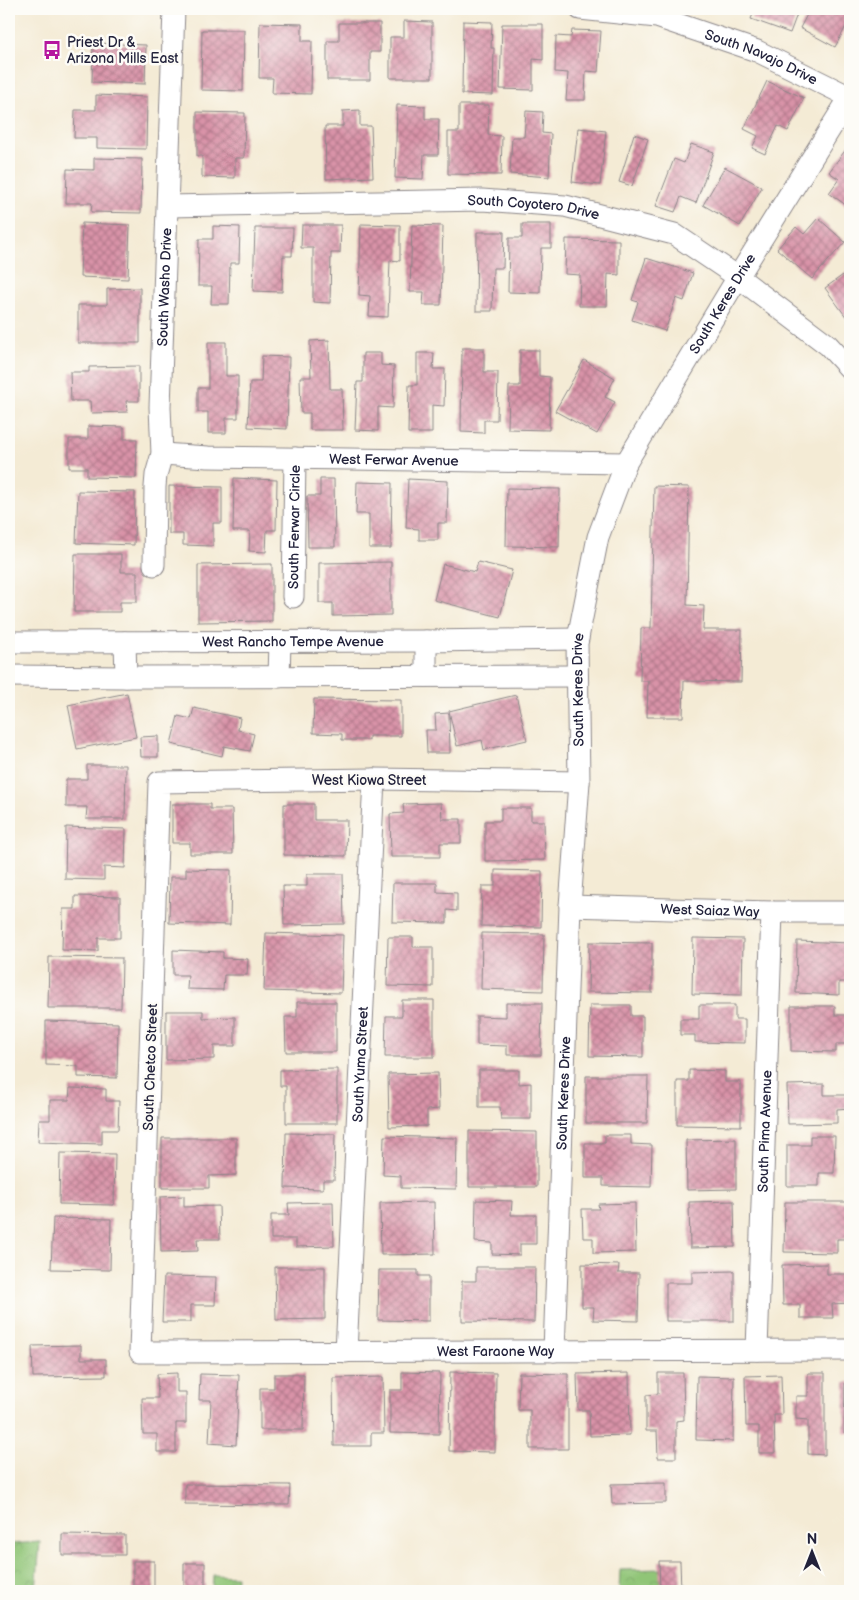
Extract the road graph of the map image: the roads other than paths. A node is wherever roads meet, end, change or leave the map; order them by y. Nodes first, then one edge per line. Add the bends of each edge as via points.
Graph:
1 (174, 9) edge
2 (580, 9) edge
3 (850, 97) edge
4 (168, 206) junction
5 (738, 277) junction
6 (850, 369) edge
7 (162, 454) junction
8 (295, 458) junction
9 (626, 463) junction
10 (154, 565) dead end
11 (293, 597) dead end
12 (578, 639) junction
13 (426, 641) junction
14 (9, 642) edge
15 (126, 642) junction
16 (280, 642) junction
17 (9, 676) edge
18 (426, 676) junction
19 (577, 676) junction
20 (126, 677) junction
21 (279, 677) junction
22 (374, 779) junction
23 (159, 782) joint
24 (579, 782) junction
25 (570, 906) junction
26 (772, 912) junction
27 (850, 912) edge
28 (756, 1350) junction
29 (850, 1350) edge
30 (554, 1351) junction
31 (140, 1352) joint
32 (346, 1352) junction

1 - 4 street, South Washo Drive
2 - 3 street, South Navajo Drive via 657,17 756,51
3 - 5 street, South Keres Drive
4 - 5 street, South Coyotero Drive via 482,200 565,206 674,234
4 - 7 street, South Washo Drive via 160,422
5 - 6 street, South Coyotero Drive via 828,345
5 - 9 street, South Keres Drive
7 - 8 street, West Ferwar Avenue
7 - 10 street, South Washo Drive via 155,488
8 - 9 street, West Ferwar Avenue
8 - 11 street, South Ferwar Circle
9 - 12 street, South Keres Drive via 598,537
12 - 13 street, West Rancho Tempe Avenue
12 - 19 street, South Keres Drive
13 - 16 street, West Rancho Tempe Avenue
13 - 18 street
14 - 15 street, West Rancho Tempe Avenue
15 - 16 street, West Rancho Tempe Avenue
15 - 20 street
16 - 21 street
17 - 20 street
18 - 19 street
18 - 21 street
19 - 24 street, South Keres Drive
20 - 21 street
22 - 23 street, West Kiowa Street
22 - 24 street, West Kiowa Street
22 - 32 street, South Yuma Street
23 - 31 street, South Chetco Street
24 - 25 street, South Keres Drive
25 - 26 street, West Saiaz Way
25 - 30 street, South Keres Drive
26 - 27 street, West Saiaz Way
26 - 28 street, South Pima Avenue
28 - 29 street, West Faraone Way
28 - 30 street, West Faraone Way
30 - 32 street, West Faraone Way
31 - 32 street, West Faraone Way

